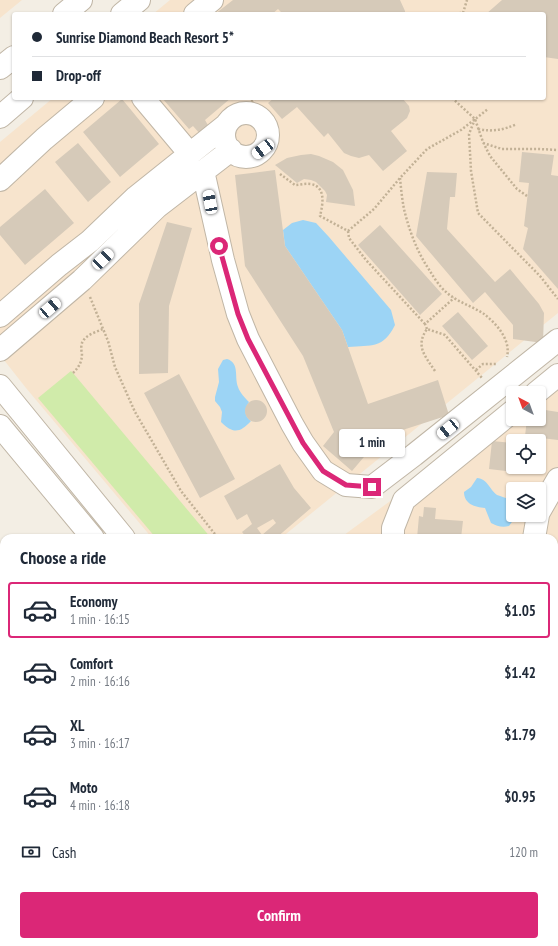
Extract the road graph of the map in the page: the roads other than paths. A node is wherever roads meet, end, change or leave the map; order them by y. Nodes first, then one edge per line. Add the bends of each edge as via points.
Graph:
1 (81, 0) edge
2 (139, 0) edge
3 (212, 0) edge
4 (66, 12) edge
5 (124, 12) edge
6 (197, 12) edge
7 (12, 58) edge
8 (0, 68) edge
9 (20, 100) edge
10 (91, 100) edge
11 (144, 100) edge
12 (0, 117) edge
13 (231, 120) junction
14 (231, 150) junction
15 (190, 154) junction
16 (203, 171) junction
17 (0, 180) edge
18 (0, 316) edge
19 (558, 340) edge
20 (0, 350) edge
21 (558, 375) edge
22 (0, 386) edge
23 (545, 386) edge
24 (506, 417) edge
25 (0, 426) edge
26 (558, 479) edge
27 (546, 500) edge
28 (537, 522) edge
29 (90, 534) edge
30 (121, 534) edge
31 (393, 534) edge
32 (535, 534) edge

1 - 4 street
2 - 5 street
3 - 6 street
7 - 8 street
9 - 12 street
10 - 17 street
11 - 15 street
13 - 14 street via 224,133
13 - 14 street via 245,112 258,115 267,126 268,138 263,149 256,155 238,155
13 - 15 street
14 - 16 street
15 - 18 street via 136,197 90,241
16 - 19 street via 222,260 248,339 299,436 323,471 346,485 372,487
16 - 20 street via 157,207 82,280
21 - 23 street
22 - 30 street
24 - 31 street via 404,500
25 - 29 street
26 - 27 street
28 - 32 street

